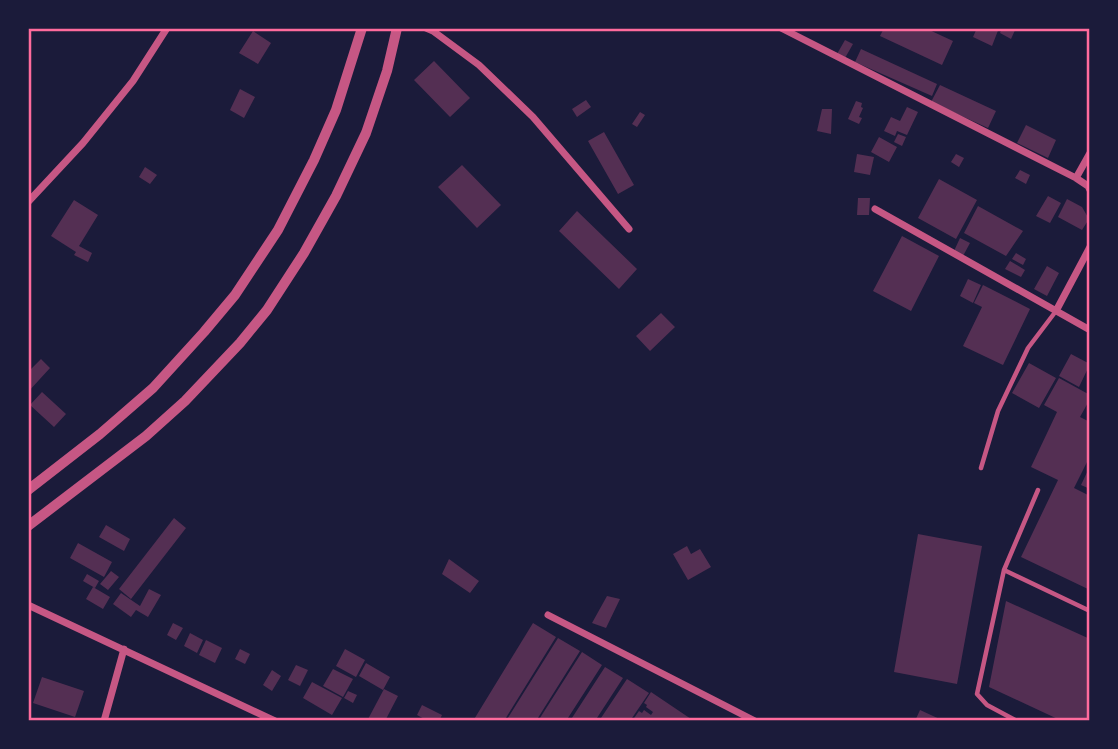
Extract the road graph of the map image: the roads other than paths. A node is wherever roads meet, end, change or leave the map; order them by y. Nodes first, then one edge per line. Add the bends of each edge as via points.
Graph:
1 (167, 28) edge
2 (362, 28) edge
3 (397, 28) edge
4 (426, 28) edge
5 (781, 28) edge
6 (1090, 153) edge
7 (1076, 178) junction
8 (1090, 190) edge
9 (29, 199) edge
10 (874, 209) dead end
11 (629, 229) dead end
12 (1090, 247) edge
13 (1056, 311) junction
14 (1090, 330) edge
15 (981, 468) dead end
16 (28, 490) edge
17 (1038, 490) dead end
18 (28, 526) edge
19 (1004, 570) junction
20 (28, 605) edge
21 (1090, 611) edge
22 (548, 615) dead end
23 (124, 649) junction
24 (104, 721) edge
25 (275, 721) edge
26 (755, 721) edge
27 (1017, 721) edge

1 - 9 street via 133,81 83,143
2 - 16 street via 336,110 314,160 278,230 235,295 153,388
3 - 18 street via 366,133 336,196 268,310 185,401
4 - 11 street via 479,65 533,117
5 - 7 street
6 - 7 street
7 - 8 street
10 - 13 street
12 - 13 street
13 - 14 street
13 - 15 lane via 1028,348 998,411
17 - 19 lane
19 - 21 lane
19 - 27 lane via 977,694 987,705
20 - 23 street
22 - 26 street
23 - 24 street
23 - 25 street

